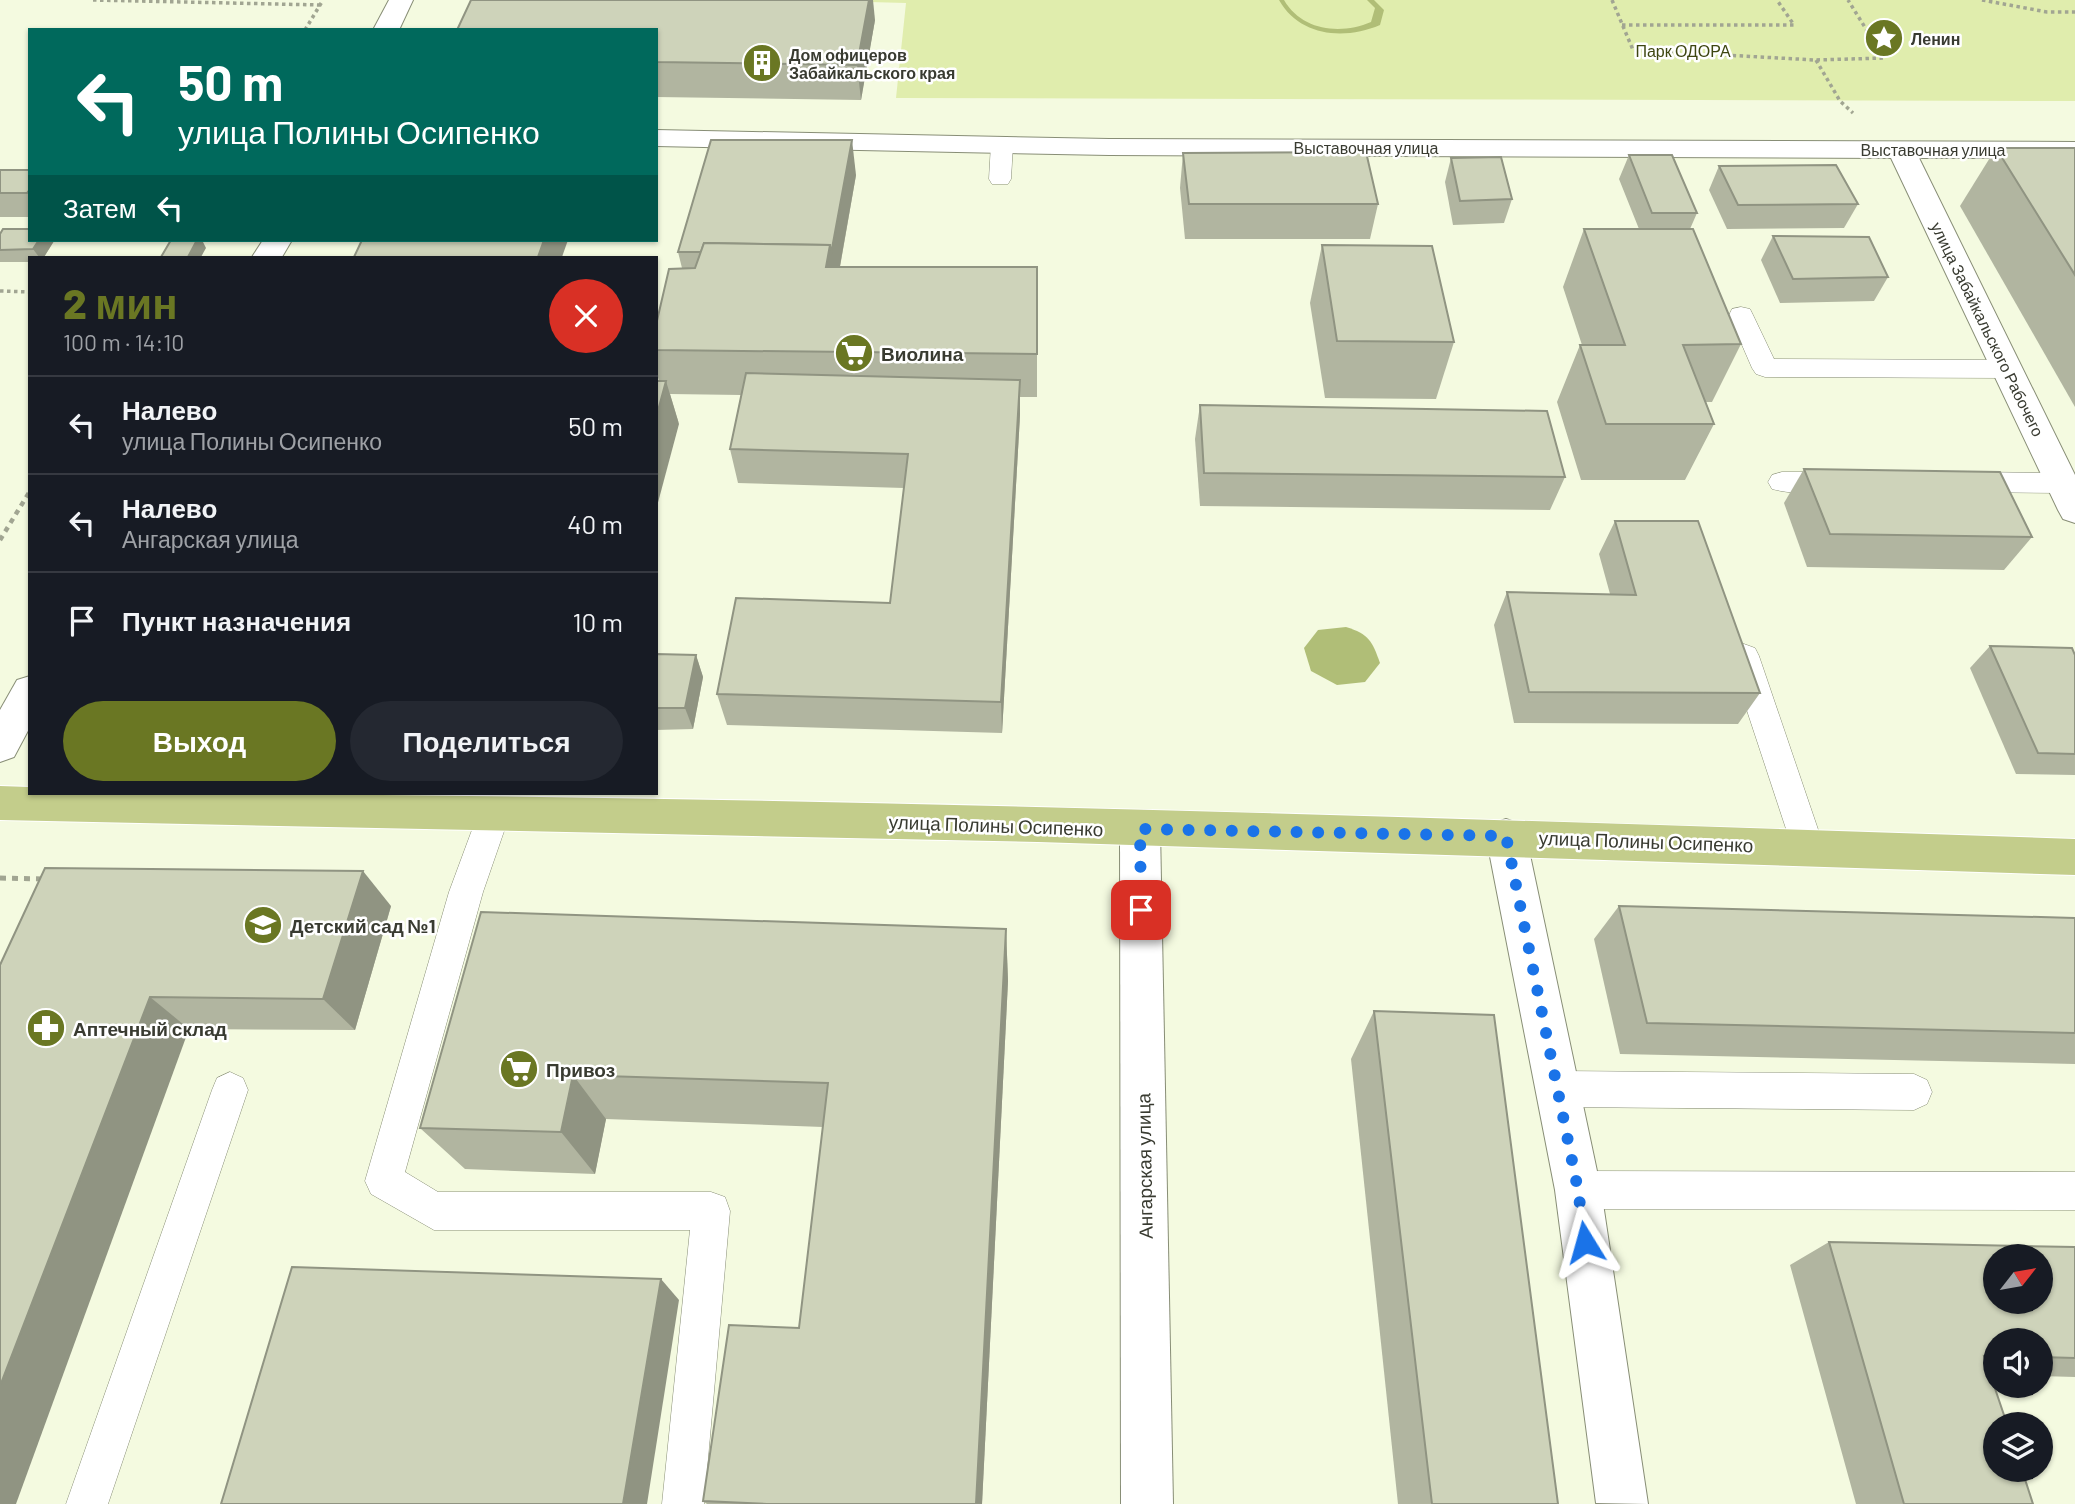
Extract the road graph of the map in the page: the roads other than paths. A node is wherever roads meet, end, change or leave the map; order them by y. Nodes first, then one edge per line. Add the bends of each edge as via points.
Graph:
1 (401, 0) edge
2 (387, 28) edge
3 (658, 138) edge
4 (1002, 144) junction
5 (1900, 148) junction
6 (2075, 150) edge
7 (1000, 179) dead end
8 (1741, 315) dead end
9 (2008, 369) junction
10 (1782, 482) dead end
11 (1866, 482) edge
12 (1936, 482) edge
13 (2068, 496) edge
14 (1733, 624) edge
15 (28, 695) edge
16 (0, 746) edge
17 (0, 803) edge
18 (495, 811) junction
19 (1140, 829) junction
20 (1506, 836) junction
21 (1808, 847) junction
22 (2075, 857) edge
23 (1557, 1089) junction
24 (230, 1090) dead end
25 (1914, 1092) dead end
26 (1578, 1190) junction
27 (2075, 1191) edge
28 (1622, 1503) edge
29 (87, 1504) edge
30 (683, 1504) edge
31 (1147, 1504) edge

1 - 2 street
3 - 4 street, Выставочная улица
4 - 5 street, Выставочная улица
4 - 7 lane
5 - 6 street, Выставочная улица
5 - 9 street, улица Забайкальского Рабочего
8 - 9 lane via 1765,368
9 - 13 street, улица Забайкальского Рабочего
10 - 11 lane
12 - 13 lane
14 - 21 lane
15 - 16 street
17 - 18 main road, улица Полины Осипенко
18 - 19 main road, улица Полины Осипенко
18 - 30 lane via 466,891 384,1181 434,1211 711,1211
19 - 20 main road, улица Полины Осипенко
19 - 31 street, Ангарская улица
20 - 21 main road, улица Полины Осипенко
20 - 23 street
21 - 22 main road, улица Полины Осипенко
23 - 25 lane
23 - 26 street
24 - 29 lane
26 - 27 lane
26 - 28 street

